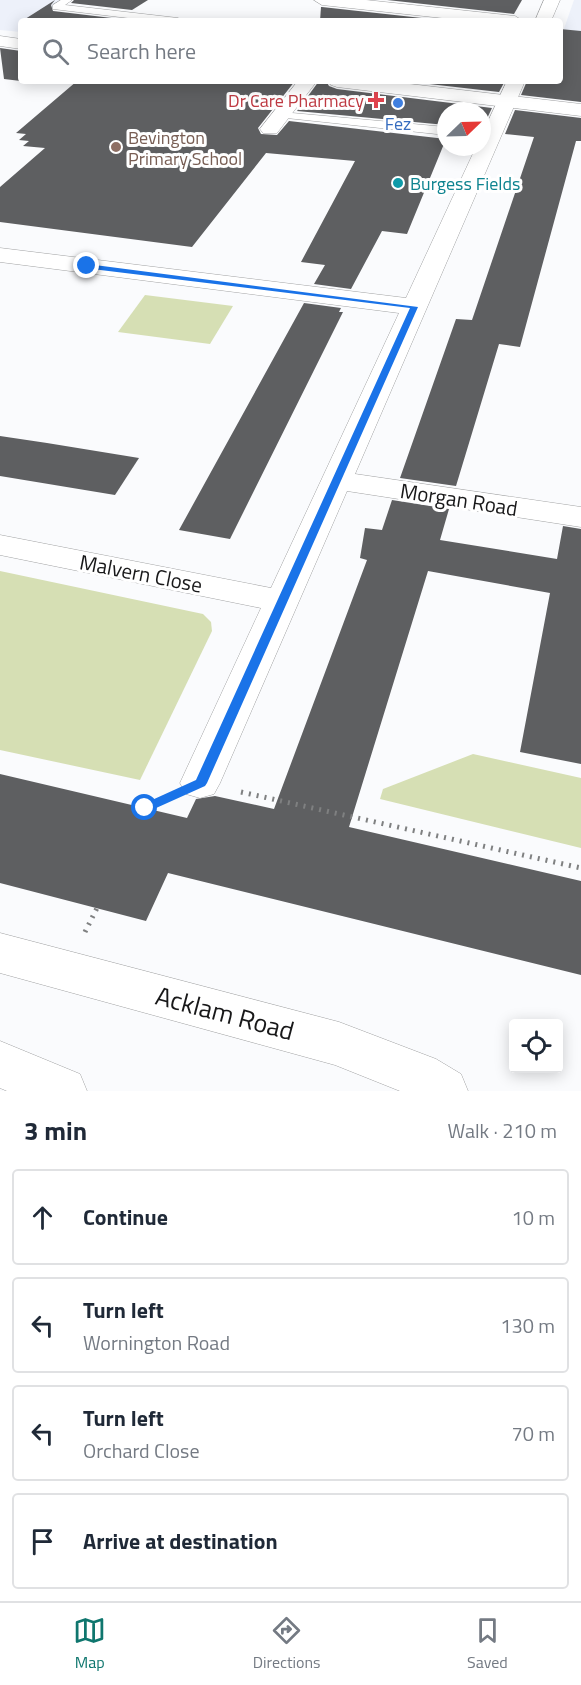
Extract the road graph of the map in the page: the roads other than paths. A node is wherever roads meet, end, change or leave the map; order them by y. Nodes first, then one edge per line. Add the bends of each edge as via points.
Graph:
1 (67, 0) edge
2 (322, 0) edge
3 (552, 0) edge
4 (152, 18) edge
5 (487, 18) edge
6 (544, 18) edge
7 (0, 41) edge
8 (18, 44) edge
9 (306, 84) edge
10 (389, 84) edge
11 (511, 91) edge
12 (581, 110) edge
13 (275, 122) joint
14 (491, 128) edge
15 (437, 131) edge
16 (478, 156) edge
17 (0, 255) edge
18 (415, 307) junction
19 (336, 480) junction
20 (581, 518) edge
21 (0, 545) edge
22 (282, 601) junction
23 (201, 783) road end
24 (0, 954) edge
25 (0, 1064) edge
26 (62, 1091) edge
27 (443, 1091) edge

1 - 4 lane via 57,7
2 - 5 main road
3 - 6 main road
7 - 8 main road
9 - 13 main road
10 - 11 main road
11 - 12 main road
11 - 14 main road
13 - 15 lane
16 - 18 main road
17 - 18 main road
18 - 19 main road
19 - 20 main road, Morgan Road
19 - 22 main road
21 - 22 main road, Malvern Close
22 - 23 main road
24 - 27 main road, Acklam Road via 339,1044 418,1075
25 - 26 main road

